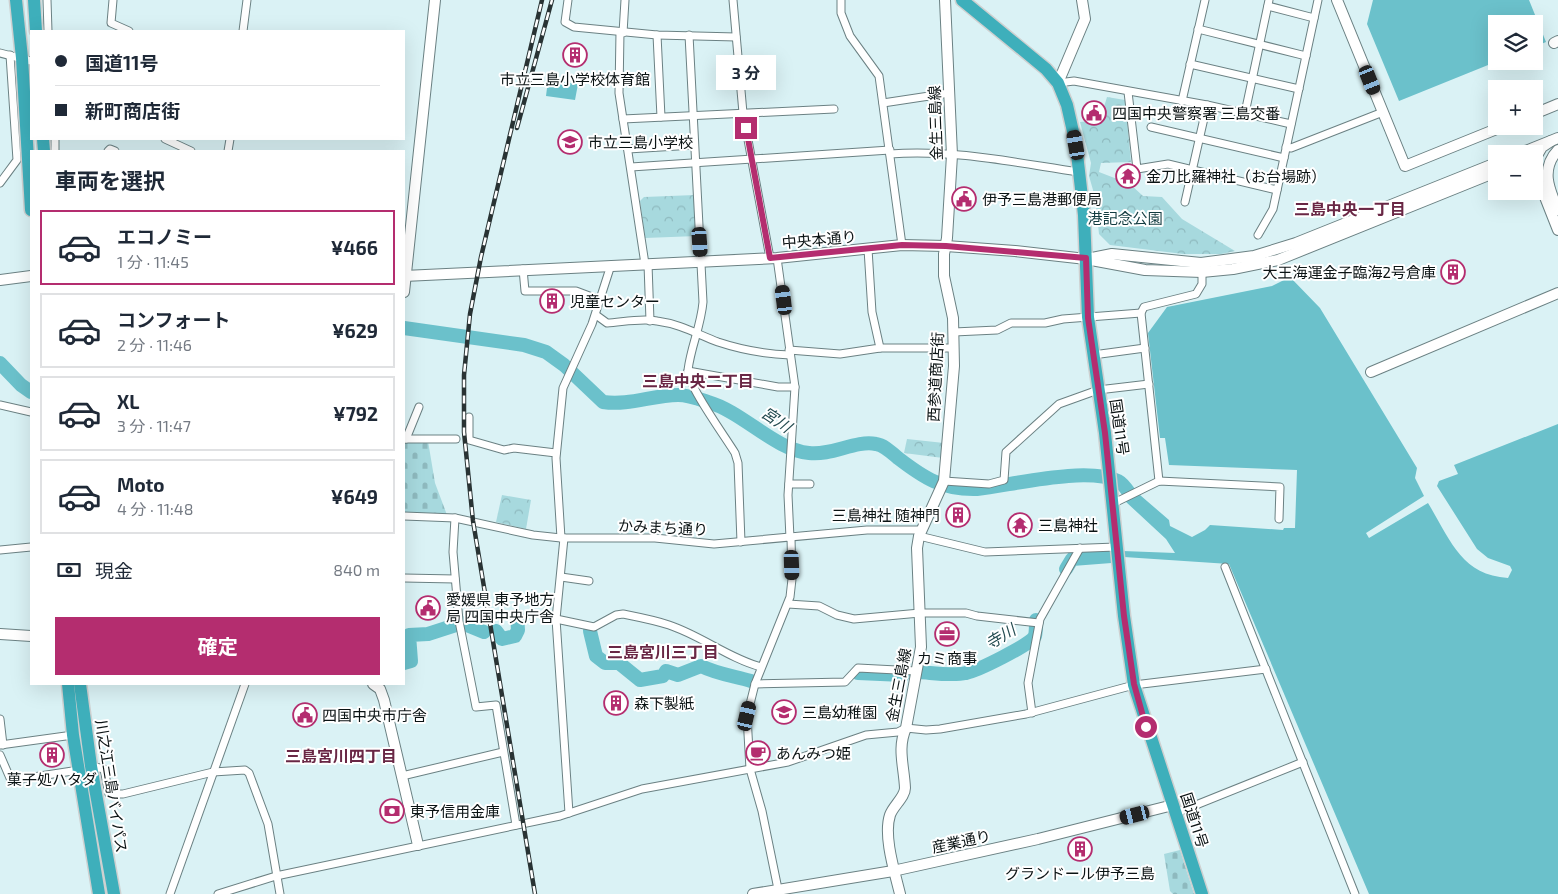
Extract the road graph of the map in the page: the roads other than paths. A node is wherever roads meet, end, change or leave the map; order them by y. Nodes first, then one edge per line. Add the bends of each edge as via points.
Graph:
1 (16, 0) edge
2 (34, 0) edge
3 (48, 0) edge
4 (113, 0) edge
5 (247, 0) edge
6 (435, 0) edge
7 (568, 0) edge
8 (625, 0) edge
9 (733, 0) edge
10 (841, 0) edge
11 (945, 0) edge
12 (962, 0) edge
13 (1082, 0) edge
14 (1205, 0) edge
15 (1318, 0) edge
16 (1337, 0) edge
17 (1268, 3) edge
18 (1314, 18) junction
19 (1198, 29) junction
20 (36, 30) edge
21 (48, 30) edge
22 (127, 30) edge
23 (243, 30) edge
24 (622, 32) junction
25 (657, 35) junction
26 (689, 35) junction
27 (736, 37) junction
28 (1260, 44) junction
29 (0, 53) edge
30 (10, 54) junction
31 (1306, 56) junction
32 (27, 59) edge
33 (1190, 64) junction
34 (1252, 78) junction
35 (1058, 83) junction
36 (1299, 89) junction
37 (949, 92) junction
38 (1128, 92) junction
39 (1182, 101) junction
40 (883, 103) junction
41 (1558, 104) edge
42 (1207, 105) junction
43 (834, 109) dead end
44 (1543, 110) edge
45 (1383, 112) junction
46 (743, 113) junction
47 (1245, 114) junction
48 (693, 116) junction
49 (661, 117) junction
50 (623, 119) junction
51 (1291, 124) junction
52 (1151, 127) dead end
53 (1488, 132) edge
54 (1200, 138) junction
55 (168, 140) edge
56 (1556, 144) edge
57 (694, 145) junction
58 (1286, 147) junction
59 (1543, 147) edge
60 (1543, 147) edge
61 (628, 149) junction
62 (190, 150) edge
63 (890, 152) junction
64 (952, 155) junction
65 (1284, 158) junction
66 (752, 159) junction
67 (695, 162) junction
68 (1488, 166) edge
69 (631, 168) junction
70 (1193, 170) junction
71 (30, 172) edge
72 (1080, 172) junction
73 (1488, 175) edge
74 (1, 179) edge
75 (1544, 186) junction
76 (1277, 190) junction
77 (1185, 202) dead end
78 (1558, 210) edge
79 (1558, 230) edge
80 (1258, 235) dead end
81 (902, 245) junction
82 (946, 246) junction
83 (868, 249) junction
84 (773, 258) junction
85 (1086, 258) junction
86 (702, 262) junction
87 (646, 264) junction
88 (611, 265) junction
89 (405, 267) edge
90 (1202, 268) junction
91 (523, 269) junction
92 (30, 276) edge
93 (405, 276) edge
94 (0, 280) edge
95 (1558, 293) edge
96 (600, 300) junction
97 (1141, 314) junction
98 (596, 315) junction
99 (1088, 318) junction
100 (650, 321) junction
101 (699, 332) junction
102 (954, 332) junction
103 (880, 348) junction
104 (954, 348) junction
105 (1145, 348) junction
106 (790, 352) junction
107 (1094, 356) junction
108 (688, 371) junction
109 (1371, 372) dead end
110 (1149, 384) junction
111 (795, 387) junction
112 (1098, 390) junction
113 (0, 405) edge
114 (419, 407) dead end
115 (30, 412) edge
116 (468, 417) dead end
117 (405, 439) edge
118 (456, 439) dead end
119 (556, 453) junction
120 (1159, 481) junction
121 (789, 484) junction
122 (810, 484) dead end
123 (943, 485) junction
124 (1114, 498) junction
125 (405, 516) edge
126 (455, 518) junction
127 (1279, 519) dead end
128 (920, 533) junction
129 (563, 538) junction
130 (790, 538) junction
131 (741, 542) junction
132 (30, 547) edge
133 (1116, 547) junction
134 (1080, 548) junction
135 (0, 550) edge
136 (1225, 567) dead end
137 (561, 577) junction
138 (405, 578) edge
139 (455, 580) junction
140 (589, 581) dead end
141 (788, 604) junction
142 (920, 613) junction
143 (556, 620) junction
144 (1036, 622) junction
145 (0, 634) edge
146 (30, 636) edge
147 (762, 667) junction
148 (1266, 669) junction
149 (916, 671) junction
150 (755, 684) junction
151 (1134, 684) junction
152 (68, 685) edge
153 (80, 685) edge
154 (245, 685) edge
155 (378, 686) edge
156 (1032, 713) junction
157 (0, 718) edge
158 (906, 728) junction
159 (73, 735) junction
160 (1, 745) edge
161 (503, 752) junction
162 (0, 755) edge
163 (1303, 762) junction
164 (85, 768) junction
165 (750, 769) junction
166 (213, 772) junction
167 (402, 776) junction
168 (1175, 809) junction
169 (569, 813) junction
170 (516, 825) junction
171 (418, 845) junction
172 (893, 871) junction
173 (276, 876) junction
174 (779, 892) edge
175 (99, 894) edge
176 (114, 894) edge
177 (170, 894) edge
178 (218, 894) edge
179 (280, 894) edge
180 (753, 894) edge
181 (900, 894) edge
182 (1202, 894) edge
183 (1355, 894) edge

1 - 32 highway
2 - 20 highway
3 - 21 street
4 - 22 street via 111,23
5 - 23 street
6 - 89 street
7 - 24 street via 564,17 568,24
8 - 24 street
9 - 27 street
10 - 40 street via 850,36 879,76
11 - 37 street, 金生三島線
12 - 35 highway, 国道11号 via 1037,60
13 - 35 street via 1085,18
14 - 19 street
15 - 18 street
16 - 45 street
17 - 18 street
17 - 28 street
18 - 31 street
19 - 28 street
19 - 33 street
24 - 25 street
24 - 50 street via 619,92
25 - 26 street
25 - 49 street
26 - 27 street
26 - 48 street
27 - 46 street
28 - 31 street
28 - 34 street
29 - 30 street
30 - 32 street
30 - 74 street via 17,160
31 - 36 street
32 - 71 highway
33 - 34 street
33 - 39 street
34 - 36 street
34 - 47 street
35 - 38 street via 1074,81
35 - 72 highway, 国道11号 via 1072,124
36 - 51 street
37 - 40 street
37 - 64 street, 金生三島線
38 - 39 street
38 - 70 street via 1137,169 1168,164
39 - 42 street
40 - 63 street
41 - 44 street
42 - 47 street
42 - 54 street
43 - 46 street
45 - 53 street via 1405,166
45 - 58 street via 1291,148
46 - 48 street
46 - 66 street
47 - 51 street
48 - 49 street
48 - 57 street
49 - 50 street
50 - 61 street
51 - 58 street
52 - 54 street
54 - 65 street
54 - 70 street
55 - 62 street
56 - 59 street
56 - 60 street
56 - 75 street
57 - 61 street
57 - 67 street
58 - 65 street
61 - 69 street
63 - 64 street
63 - 66 street
63 - 81 street
64 - 72 street
64 - 82 street, 金生三島線
65 - 76 street
66 - 67 street
66 - 84 street
67 - 69 street
67 - 86 street
68 - 90 street via 1282,248
69 - 87 street
70 - 76 street
70 - 77 street
72 - 85 highway, 国道11号
73 - 90 street via 1278,260 1233,269
75 - 78 street
75 - 79 street
76 - 80 street via 1273,209
81 - 82 street, 中央本通り
81 - 83 street, 中央本通り
82 - 85 street, 中央本通り
82 - 102 street, 西参道商店街 via 944,276
83 - 84 street, 中央本通り
83 - 103 street via 872,312
84 - 86 street, 中央本通り
84 - 106 street
85 - 90 street, 中央本通り via 1112,254
85 - 99 highway, 国道11号
86 - 87 street, 中央本通り
86 - 101 street via 703,302
87 - 88 street, 中央本通り
87 - 100 street
88 - 91 street, 中央本通り
88 - 96 street
90 - 97 street via 1202,284 1196,294 1144,307
91 - 93 street, 中央本通り
91 - 96 street via 525,291 576,291
92 - 94 street
95 - 109 street
96 - 98 street
97 - 99 street
97 - 105 street
98 - 100 street via 607,323
98 - 119 street via 563,388
99 - 102 street via 1011,323 997,330
99 - 107 highway, 国道11号
100 - 101 street
101 - 106 street via 717,342 767,354
101 - 108 street
102 - 104 street, 西参道商店街
103 - 104 street
103 - 106 street via 840,354
104 - 123 street, 西参道商店街
105 - 107 street
105 - 110 street
106 - 111 street
107 - 112 highway, 国道11号
108 - 111 street via 778,387
108 - 131 street via 694,388 735,453
110 - 112 street
110 - 120 street
111 - 121 street
112 - 123 street via 1059,404 1006,452 1004,480 989,484
112 - 124 highway, 国道11号
113 - 115 street
114 - 117 street
116 - 119 street via 470,440 504,450 514,448
117 - 118 street
119 - 129 street
120 - 124 street
120 - 127 street via 1280,487
121 - 122 street
121 - 130 street
123 - 128 street, 金生三島線
124 - 133 highway, 国道11号
125 - 126 street, かみまち通り
126 - 129 street, かみまち通り via 533,535
126 - 139 street
128 - 130 street, かみまち通り via 868,530
128 - 134 street, かみまち通り via 985,552
128 - 142 street, 金生三島線 via 916,560
129 - 131 street, かみまち通り via 655,538 714,544
129 - 137 street
130 - 131 street, かみまち通り
130 - 141 street via 792,579
132 - 135 street
133 - 134 street, かみまち通り
133 - 151 highway, 国道11号
134 - 144 street
136 - 148 street
137 - 140 street
137 - 143 street
138 - 139 street
139 - 161 street via 459,623 476,707 496,706
141 - 142 street via 818,606 837,615 854,618
141 - 147 street
142 - 144 street via 966,613
142 - 149 street, 金生三島線 via 921,647
143 - 147 street via 594,627 623,614 669,625 743,662
143 - 169 street
144 - 156 street via 1028,683
145 - 146 street
147 - 150 street
148 - 151 street
148 - 163 street
149 - 150 street via 858,668 845,682
149 - 158 street, 金生三島線
150 - 165 street via 747,716
151 - 156 street
151 - 168 highway, 国道11号
152 - 159 highway, 川之江三島バイパス
153 - 164 highway, 川之江三島バイパス
154 - 166 street
155 - 167 street
156 - 158 street via 940,729
157 - 160 street
158 - 165 street via 898,732 866,735 788,762
158 - 172 street, 金生三島線 via 901,739 905,791 890,816
159 - 160 street
159 - 164 highway, 川之江三島バイパス
161 - 167 street
161 - 170 street
162 - 164 street via 10,778 14,780
163 - 168 street
163 - 183 street
164 - 166 street via 104,768 109,794 123,794
164 - 175 highway, 川之江三島バイパス
164 - 176 highway, 川之江三島バイパス
165 - 169 street via 642,789
165 - 174 street
166 - 173 street via 245,770 248,773 268,824
166 - 177 street
167 - 171 street
168 - 172 street, 産業通り
168 - 182 highway, 国道11号
169 - 170 street
170 - 171 street
171 - 173 street
172 - 174 street, 産業通り
172 - 181 street, 金生三島線
173 - 178 street
173 - 179 street
174 - 180 street, 産業通り

